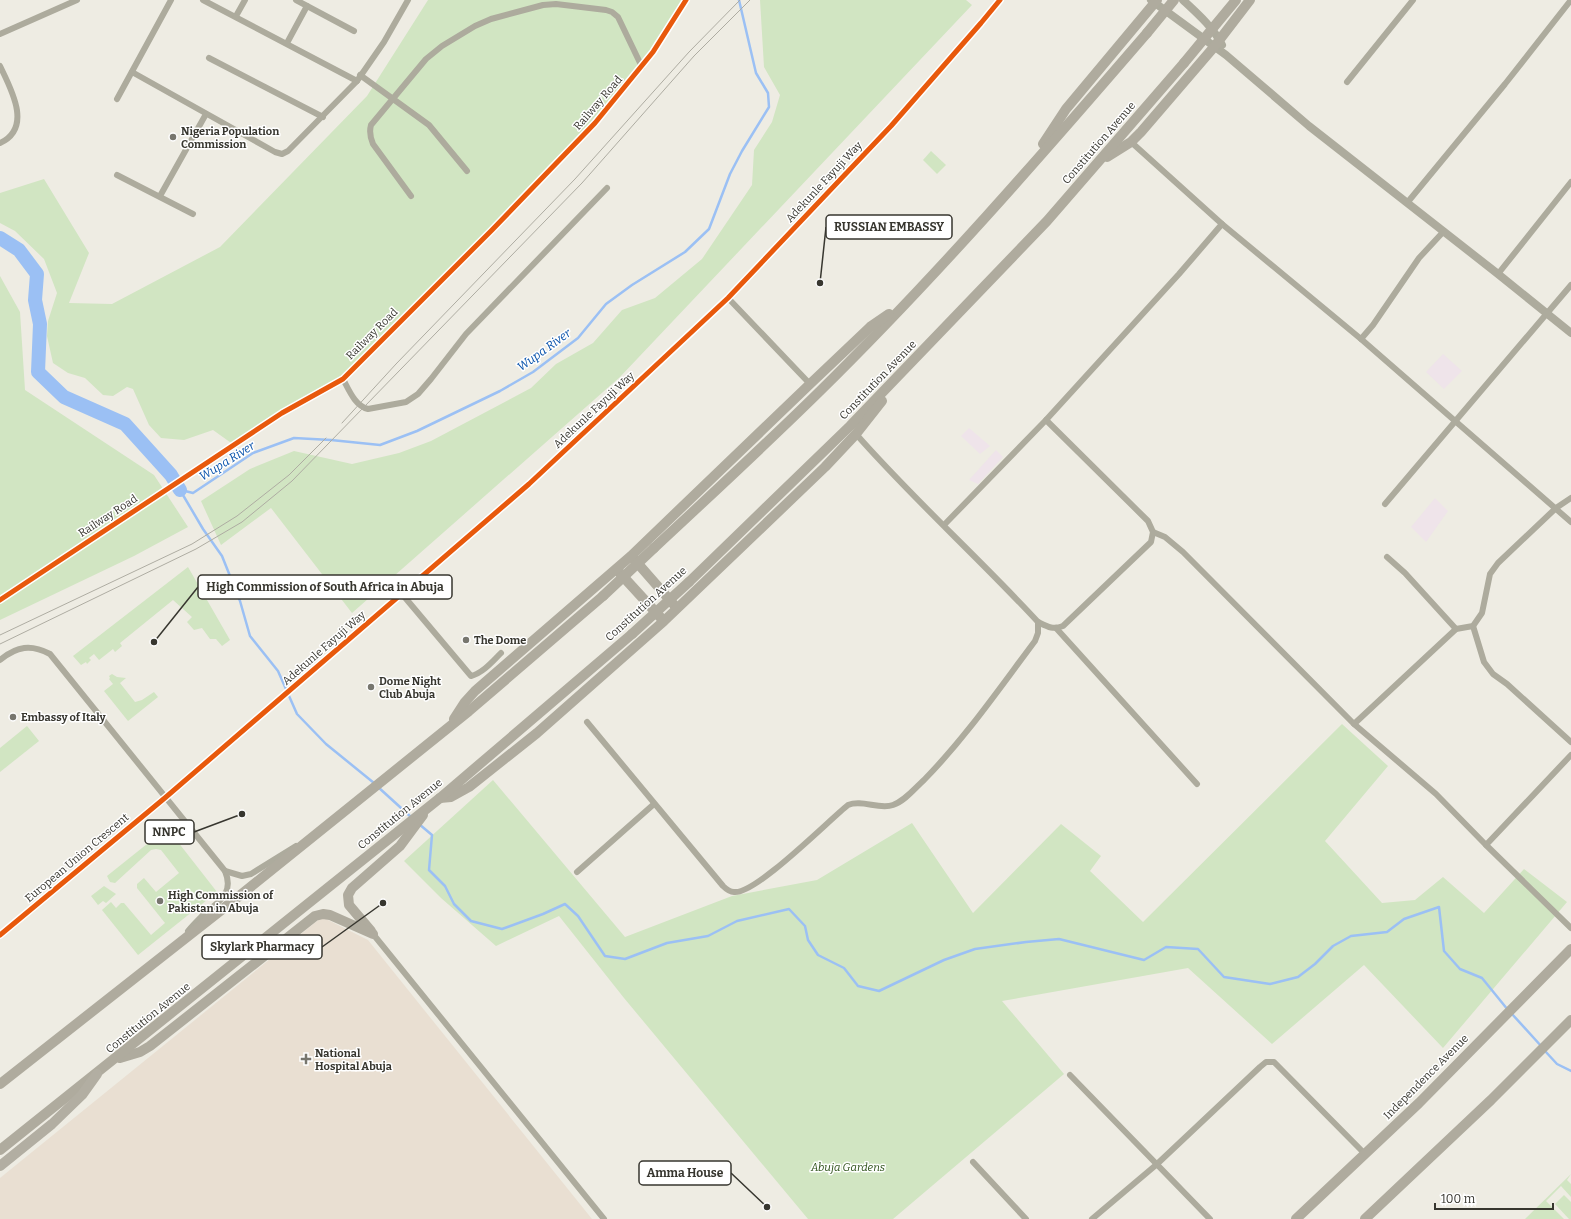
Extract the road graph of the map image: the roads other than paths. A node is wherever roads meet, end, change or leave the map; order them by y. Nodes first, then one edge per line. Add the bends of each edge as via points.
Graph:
1 (77, 0) edge
2 (171, 0) edge
3 (203, 0) edge
4 (245, 0) edge
5 (296, 0) edge
6 (408, 0) edge
7 (686, 0) edge
8 (1000, 0) edge
9 (1174, 0) edge
10 (1183, 0) edge
11 (1236, 0) edge
12 (1250, 0) edge
13 (1412, 0) edge
14 (1571, 0) edge
15 (1154, 1) edge
16 (307, 6) junction
17 (236, 16) junction
18 (354, 31) dead end
19 (0, 34) edge
20 (286, 43) junction
21 (1217, 43) junction
22 (209, 58) dead end
23 (0, 66) edge
24 (642, 67) junction
25 (132, 72) junction
26 (359, 78) junction
27 (1347, 82) dead end
28 (392, 98) junction
29 (117, 99) dead end
30 (206, 114) junction
31 (323, 117) junction
32 (1131, 142) junction
33 (0, 143) edge
34 (1097, 163) junction
35 (1027, 170) junction
36 (466, 171) dead end
37 (116, 175) dead end
38 (1571, 182) edge
39 (607, 188) dead end
40 (160, 196) junction
41 (411, 196) dead end
42 (1408, 203) junction
43 (193, 214) dead end
44 (1222, 224) junction
45 (1444, 231) junction
46 (1498, 274) junction
47 (1571, 285) edge
48 (728, 298) junction
49 (903, 306) junction
50 (1547, 314) junction
51 (1571, 333) edge
52 (1361, 339) junction
53 (915, 357) junction
54 (343, 379) junction
55 (810, 384) junction
56 (1046, 420) junction
57 (1455, 421) junction
58 (856, 434) junction
59 (1571, 498) edge
60 (1385, 504) dead end
61 (1556, 508) junction
62 (1571, 522) edge
63 (944, 526) junction
64 (1153, 532) junction
65 (631, 556) junction
66 (1387, 557) dead end
67 (617, 569) junction
68 (402, 594) junction
69 (0, 600) edge
70 (677, 609) junction
71 (664, 622) junction
72 (1038, 622) junction
73 (1473, 626) junction
74 (1056, 628) junction
75 (1456, 629) junction
76 (502, 653) dead end
77 (0, 660) edge
78 (587, 722) dead end
79 (1354, 724) junction
80 (449, 727) junction
81 (1571, 742) edge
82 (1571, 755) edge
83 (1197, 784) dead end
84 (166, 797) junction
85 (440, 798) junction
86 (654, 804) junction
87 (431, 805) junction
88 (306, 842) junction
89 (1486, 845) junction
90 (225, 870) junction
91 (577, 872) dead end
92 (1571, 928) edge
93 (373, 934) junction
94 (0, 935) edge
95 (178, 943) junction
96 (1571, 950) edge
97 (1571, 1020) edge
98 (114, 1060) junction
99 (97, 1074) junction
100 (1070, 1075) dead end
101 (0, 1084) edge
102 (0, 1150) edge
103 (1364, 1154) junction
104 (973, 1162) dead end
105 (1156, 1165) junction
106 (0, 1166) edge
107 (604, 1219) edge
108 (1026, 1219) edge
109 (1092, 1219) edge
110 (1210, 1219) edge
111 (1296, 1219) edge
112 (1365, 1219) edge

1 - 19 street
2 - 25 street
3 - 17 street
4 - 17 street
5 - 16 street
6 - 26 street via 384,42
7 - 24 street, Railway Road
8 - 48 street, Adekunle Fayuji Way via 891,126
9 - 35 main road, bridge
10 - 21 street via 1206,23
11 - 34 main road, Constitution Avenue, bridge
12 - 21 main road
13 - 27 street
14 - 42 street
15 - 21 street
15 - 35 main road via 1066,109
16 - 18 street
16 - 20 street
17 - 20 street
20 - 26 street
21 - 32 main road
21 - 42 street via 1226,55 1309,126
22 - 31 street
23 - 33 street via 12,93 18,124 14,133
24 - 28 street via 618,17 612,12 556,4 543,5 490,19 458,36 426,59
24 - 54 street, Railway Road via 595,123 503,219
25 - 29 street
25 - 30 street
26 - 28 street
26 - 31 street
28 - 36 street via 429,125
28 - 41 street via 371,125 370,137
30 - 31 street via 282,154
30 - 40 street
32 - 34 main road
32 - 44 street
34 - 53 main road, Constitution Avenue via 1047,221
35 - 49 main road
37 - 40 street
38 - 46 street
39 - 54 street via 466,334 412,399 363,408 358,405
40 - 43 street
42 - 45 street
44 - 52 street
44 - 56 street
45 - 46 street
45 - 52 street via 1419,258
46 - 50 street
47 - 50 street
48 - 55 street
48 - 68 street, Adekunle Fayuji Way via 529,484
49 - 55 main road via 870,327
49 - 80 main road, bridge via 818,393 603,596
50 - 51 street
50 - 57 street
52 - 57 street
53 - 58 main road
53 - 85 main road, Constitution Avenue, bridge via 850,426 689,582
54 - 69 street, Railway Road via 282,413
55 - 65 main road
56 - 63 street
56 - 64 street via 1148,521
57 - 60 street
57 - 61 street
58 - 63 street
58 - 70 main road
59 - 61 street
61 - 62 street
61 - 73 street via 1498,563 1490,574 1482,614
63 - 72 street
64 - 74 street via 1151,542 1063,626
64 - 79 street via 1183,552
65 - 67 main road
65 - 70 main road
66 - 75 street
67 - 71 main road
67 - 80 main road via 475,691
68 - 76 street via 471,676
68 - 84 street, Adekunle Fayuji Way
70 - 71 main road
71 - 85 main road via 537,733 469,788 451,797
72 - 74 street
72 - 86 street via 1035,641 995,697 944,760 913,791 895,805 848,805 769,873 740,891 734,892 723,886
73 - 75 street
73 - 81 street via 1484,662 1493,674
74 - 83 street
75 - 79 street
77 - 84 street via 26,647 50,654
78 - 86 street
79 - 89 street via 1436,794
80 - 88 main road
82 - 89 street
84 - 90 street
84 - 94 street, European Union Crescent
85 - 87 main road, Constitution Avenue
86 - 91 street
87 - 93 main road via 406,839 352,888 348,895 351,909
87 - 98 main road, Constitution Avenue
88 - 90 street via 251,874 242,876
88 - 95 main road
89 - 92 street
90 - 95 street via 229,879 225,895
93 - 98 main road via 330,915 319,914 150,1046
93 - 107 street
95 - 101 main road
96 - 103 main road, Independence Avenue via 1419,1103
97 - 112 main road
98 - 99 main road, Constitution Avenue
99 - 102 main road, Constitution Avenue
99 - 106 highway via 82,1095 52,1124
100 - 105 street
103 - 105 street via 1274,1062 1266,1062
103 - 111 main road, Independence Avenue
104 - 108 street
105 - 109 street
105 - 110 street

